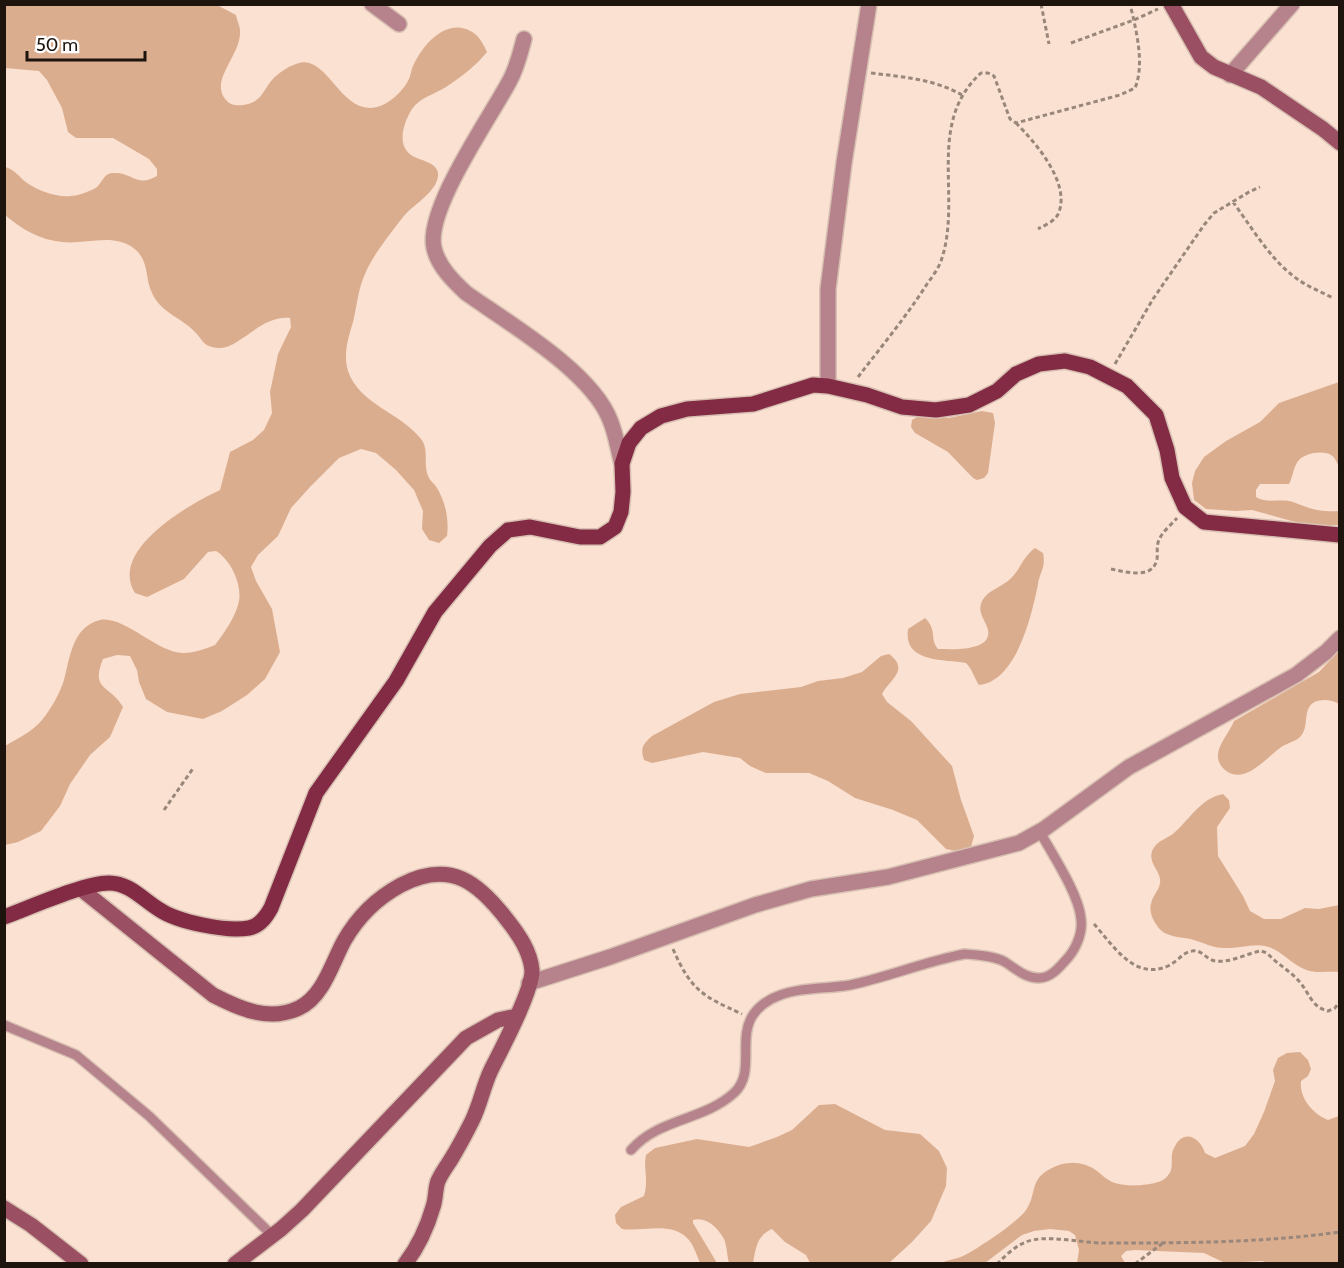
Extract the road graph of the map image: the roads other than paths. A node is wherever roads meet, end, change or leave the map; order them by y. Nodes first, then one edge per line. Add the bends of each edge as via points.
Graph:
1 (372, 4) edge
2 (869, 4) edge
3 (1292, 4) edge
4 (1165, 6) edge
5 (399, 24) dead end
6 (524, 39) dead end
7 (1230, 75) junction
8 (1340, 143) edge
9 (828, 386) junction
10 (622, 464) junction
11 (1340, 535) edge
12 (1340, 638) edge
13 (1040, 832) junction
14 (81, 889) junction
15 (4, 917) edge
16 (530, 983) junction
17 (517, 1016) junction
18 (4, 1025) edge
19 (631, 1150) dead end
20 (4, 1208) edge
21 (273, 1236) junction
22 (81, 1263) edge
23 (235, 1263) edge
24 (405, 1263) edge

1 - 5 street
2 - 9 street via 843,163 828,289
3 - 7 street
4 - 7 main road via 1201,57
6 - 10 street via 510,82 445,197 434,231 434,248 441,265 466,293 567,365 596,394 610,419
7 - 8 main road via 1261,87
9 - 10 main road via 813,386 753,404 687,409 661,416 641,428 629,443
9 - 11 main road via 902,407 936,410 969,405 1039,364 1065,361 1090,367 1127,386 1156,415 1172,478 1185,507 1204,522
10 - 14 main road via 621,512 615,527 600,537 530,527 508,530 435,612 396,681 316,793 272,908 262,922 250,928 226,928 178,919 121,885 108,883
12 - 13 street via 1296,675 1129,767
13 - 16 street via 1019,843 937,866 811,889 755,905
13 - 19 lane via 1064,875 1081,919 1072,954 1050,975 1032,977 1004,962 965,954 848,985 778,996 751,1018 746,1038 746,1069 733,1094 713,1107 650,1132
14 - 15 main road
14 - 16 main road via 213,995 252,1012 277,1014 302,1007 316,993 344,941 376,901 402,884 431,874 455,876 489,897 511,925 527,949 532,971
16 - 17 main road
17 - 21 main road via 498,1020 466,1038
17 - 24 main road via 488,1076 473,1119 438,1180 433,1207 417,1248
18 - 21 lane via 69,1052 85,1063 149,1116
20 - 22 main road
21 - 23 main road

